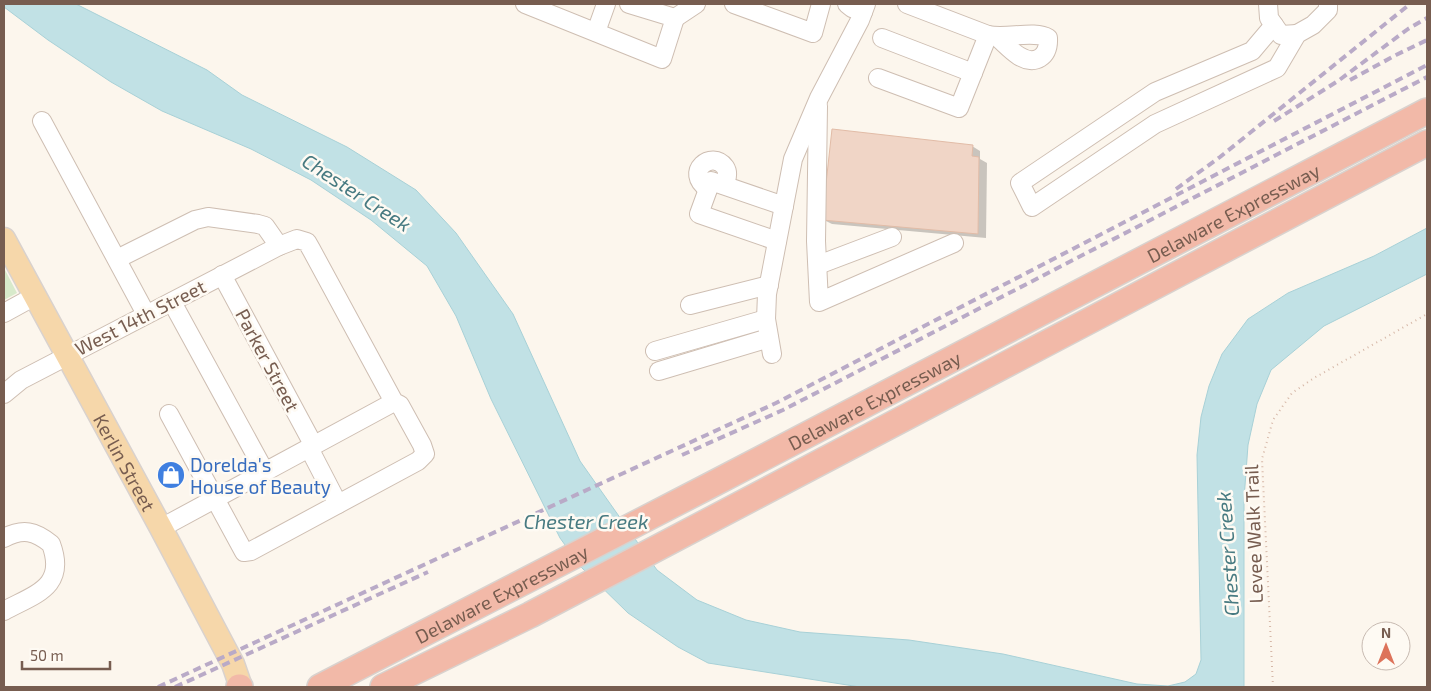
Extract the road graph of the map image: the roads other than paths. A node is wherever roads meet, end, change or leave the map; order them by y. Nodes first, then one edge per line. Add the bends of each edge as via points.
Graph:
1 (524, 4) edge
2 (606, 4) edge
3 (629, 4) edge
4 (696, 4) edge
5 (734, 4) edge
6 (822, 4) edge
7 (847, 4) edge
8 (907, 4) edge
9 (1268, 4) edge
10 (1328, 4) edge
11 (863, 12) edge
12 (675, 18) junction
13 (1274, 25) junction
14 (596, 32) junction
15 (1298, 34) junction
16 (882, 38) dead end
17 (973, 73) junction
18 (878, 78) dead end
19 (819, 98) junction
20 (1134, 106) junction
21 (1427, 111) edge
22 (42, 121) dead end
23 (1148, 129) junction
24 (1427, 143) edge
25 (1427, 153) edge
26 (1326, 196) junction
27 (784, 206) junction
28 (892, 237) dead end
29 (4, 239) edge
30 (777, 242) junction
31 (954, 243) dead end
32 (279, 246) junction
33 (118, 259) junction
34 (818, 265) junction
35 (222, 275) junction
36 (769, 285) junction
37 (35, 296) junction
38 (172, 302) junction
39 (690, 305) dead end
40 (4, 313) edge
41 (146, 314) junction
42 (766, 318) junction
43 (655, 351) dead end
44 (67, 356) junction
45 (659, 371) dead end
46 (4, 394) edge
47 (394, 402) junction
48 (169, 414) dead end
49 (312, 447) junction
50 (265, 472) junction
51 (216, 499) junction
52 (338, 504) junction
53 (162, 528) junction
54 (4, 538) edge
55 (4, 611) edge
56 (240, 687) edge
57 (320, 687) edge
58 (382, 687) edge

1 - 14 street
2 - 14 street
3 - 12 street
4 - 12 street
5 - 6 street via 813,33
7 - 11 street
8 - 17 street via 992,36
9 - 13 street via 1269,18
10 - 15 street via 1328,10
11 - 19 street
12 - 14 street via 662,59
13 - 15 street via 1281,35
13 - 20 street via 1252,51 1155,92
15 - 23 street via 1277,68
16 - 17 street
17 - 18 street via 959,108
19 - 27 street via 793,159
19 - 34 street
20 - 23 street
20 - 23 street via 1020,183 1032,207
21 - 57 highway, Delaware Expressway
22 - 33 street
24 - 26 highway, Delaware Expressway
25 - 26 highway
26 - 58 highway, Delaware Expressway via 530,615
27 - 30 street
27 - 30 street via 716,187 699,214
28 - 34 street
29 - 37 main road, Kerlin Street
30 - 36 street
31 - 34 street via 819,302
32 - 33 street via 265,226 208,216
32 - 35 street, West 14th Street
32 - 47 street, West 14th Street via 297,239 306,242
33 - 41 street
35 - 38 street, West 14th Street
35 - 49 street, Parker Street
36 - 39 street
36 - 42 street
37 - 40 street
37 - 44 main road, Kerlin Street
38 - 41 street, West 14th Street
38 - 50 street
41 - 44 street, West 14th Street
42 - 43 street
42 - 45 street via 771,346
44 - 46 street, West 14th Street via 21,380
44 - 53 main road, Kerlin Street
47 - 49 street
47 - 52 street, West 14th Street via 400,406 425,450 423,458
48 - 51 street
49 - 50 street
49 - 52 street, Parker Street
50 - 51 street
51 - 52 street, West 14th Street via 241,549 247,553
51 - 53 street
53 - 56 main road, Kerlin Street via 233,664
54 - 55 street via 33,532 51,544 56,564 53,579 43,590

